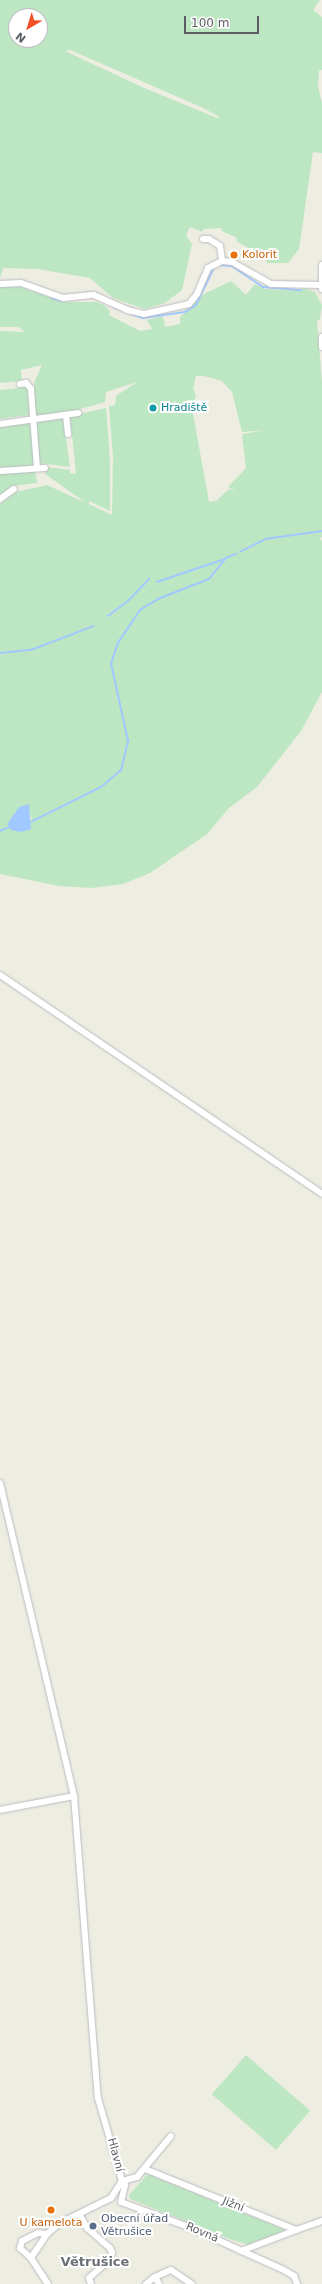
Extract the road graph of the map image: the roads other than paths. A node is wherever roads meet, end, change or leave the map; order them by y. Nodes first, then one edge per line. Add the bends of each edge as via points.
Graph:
1 (203, 239) dead end
2 (222, 261) junction
3 (322, 265) edge
4 (0, 284) edge
5 (321, 287) edge
6 (322, 336) edge
7 (322, 347) edge
8 (20, 384) dead end
9 (78, 413) dead end
10 (66, 415) junction
11 (32, 420) junction
12 (0, 424) edge
13 (68, 434) dead end
14 (37, 468) junction
15 (45, 468) dead end
16 (0, 471) edge
17 (14, 489) dead end
18 (0, 499) edge
19 (0, 975) edge
20 (322, 1194) edge
21 (0, 1483) edge
22 (74, 1796) junction
23 (0, 1810) edge
24 (171, 2136) dead end
25 (145, 2169) junction
26 (122, 2181) junction
27 (111, 2198) junction
28 (121, 2202) junction
29 (79, 2214) junction
30 (322, 2221) edge
31 (296, 2230) junction
32 (47, 2234) junction
33 (241, 2251) junction
34 (32, 2258) junction
35 (155, 2278) junction
36 (48, 2284) edge
37 (91, 2284) edge
38 (146, 2284) edge
39 (159, 2284) edge
40 (192, 2284) edge
41 (297, 2284) edge

1 - 2 street via 209,239 220,246
2 - 4 street via 208,268 197,294 189,304 153,313 137,313 94,295 63,298 21,283
2 - 5 street via 232,262 271,284
3 - 5 street
6 - 7 street
8 - 11 street via 26,383 31,389
9 - 10 street
10 - 11 street
10 - 13 street
11 - 12 street
11 - 14 street
14 - 15 street
14 - 16 street
17 - 18 street
19 - 20 street
21 - 22 street, Hlavní
22 - 23 street
22 - 26 street, Hlavní via 98,2098
24 - 25 street
25 - 26 street via 132,2179
25 - 31 street, Jižní
26 - 27 street, Hlavní
26 - 28 street via 125,2186
27 - 28 street, Rovná
27 - 29 street
28 - 33 street, Rovná via 191,2228
29 - 32 street via 60,2223
29 - 37 street via 87,2228 110,2248 112,2253 106,2263 89,2278
30 - 31 street
31 - 33 street
32 - 34 street
32 - 34 street via 38,2233 22,2241 20,2248
33 - 41 street, Rovná via 284,2270 294,2276
34 - 36 street
35 - 38 street
35 - 39 street
35 - 40 street via 171,2270

